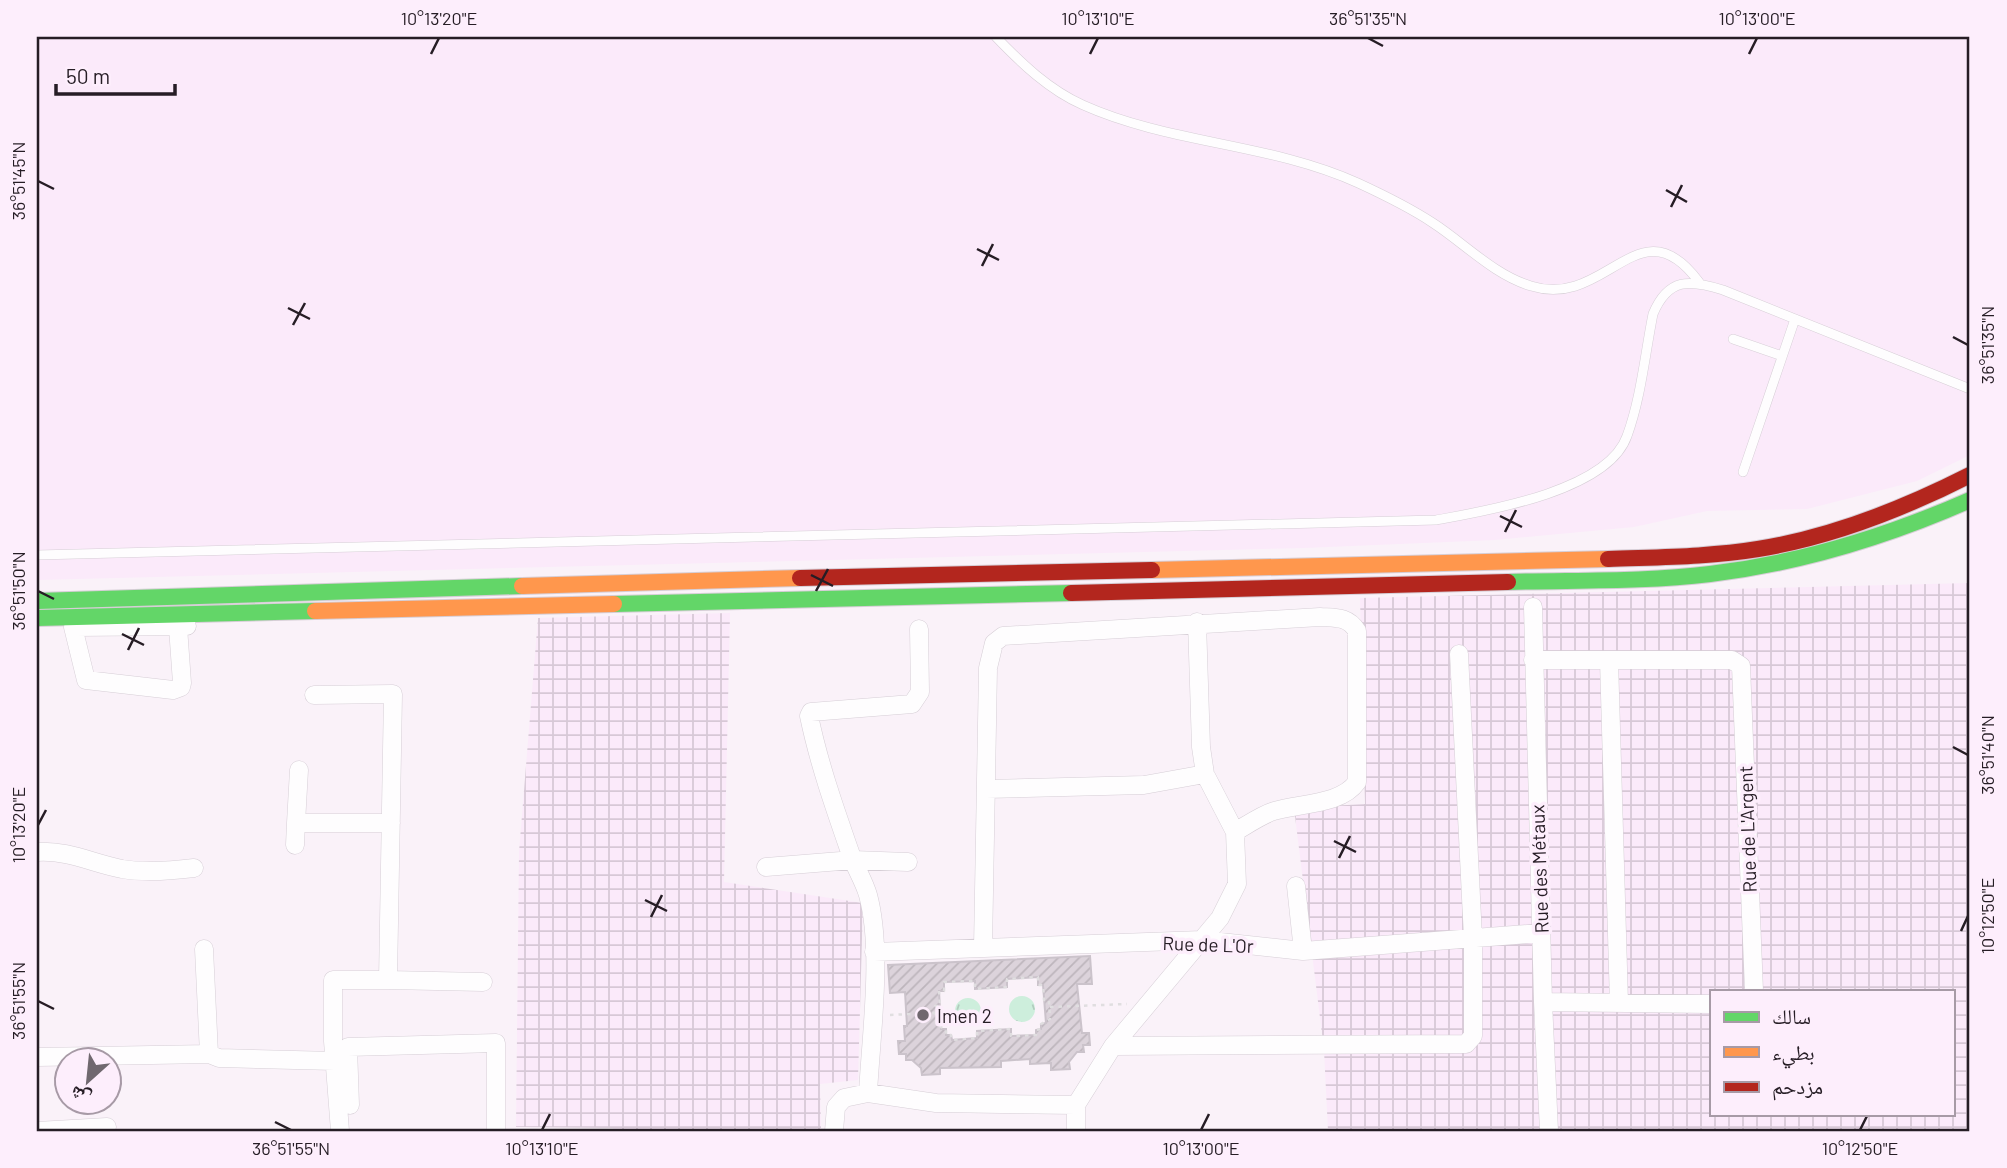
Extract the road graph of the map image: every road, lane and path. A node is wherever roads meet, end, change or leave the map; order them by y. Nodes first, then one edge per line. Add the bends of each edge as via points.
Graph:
1 (996, 37) edge
2 (1699, 282) junction
3 (1795, 319) junction
4 (1733, 339) dead end
5 (1782, 356) junction
6 (1970, 388) edge
7 (1743, 472) dead end
8 (1970, 475) edge
9 (1970, 500) edge
10 (37, 555) edge
11 (37, 601) edge
12 (1533, 607) dead end
13 (37, 618) edge
14 (1197, 622) junction
15 (73, 627) junction
16 (37, 629) edge
17 (919, 629) dead end
18 (1460, 654) dead end
19 (1533, 660) junction
20 (1609, 660) junction
21 (314, 695) dead end
22 (299, 770) dead end
23 (1205, 775) junction
24 (986, 789) junction
25 (296, 822) junction
26 (391, 823) junction
27 (1235, 832) junction
28 (295, 845) dead end
29 (37, 852) edge
30 (853, 860) junction
31 (908, 862) dead end
32 (766, 867) dead end
33 (194, 868) dead end
34 (1296, 886) dead end
35 (1541, 933) junction
36 (1473, 939) junction
37 (1202, 940) junction
38 (983, 948) junction
39 (204, 949) dead end
40 (1303, 951) junction
41 (874, 952) junction
42 (388, 980) junction
43 (483, 982) dead end
44 (1754, 990) edge
45 (1543, 1002) junction
46 (1148, 1003) junction
47 (1619, 1003) junction
48 (1710, 1004) edge
49 (1049, 1007) junction
50 (935, 1013) junction
51 (872, 1016) junction
52 (1113, 1046) junction
53 (209, 1054) junction
54 (37, 1058) edge
55 (335, 1061) junction
56 (868, 1093) junction
57 (1076, 1105) junction
58 (107, 1127) dead end
59 (37, 1131) edge
60 (340, 1131) edge
61 (350, 1131) edge
62 (496, 1131) edge
63 (834, 1131) edge
64 (1076, 1131) edge
65 (1549, 1131) edge

1 - 2 lane via 1040,80 1081,105 1126,121 1244,146 1354,181 1395,200 1530,286 1557,290 1584,285 1635,255 1658,251 1685,263
2 - 3 lane
2 - 10 lane via 1670,289 1659,300 1627,437 1606,465 1541,495 1489,511 1436,520
3 - 5 lane
3 - 6 lane
4 - 5 lane
5 - 7 lane
8 - 11 street via 1857,525 1728,553
9 - 13 street via 1865,544 1799,562 1668,578
12 - 19 street, Rue des Métaux
14 - 23 street
14 - 24 street via 1003,636 993,643 988,668
14 - 27 street via 1320,617 1346,619 1357,631 1357,782 1342,794 1272,811
15 - 15 street via 183,627 181,687 173,690 86,680
15 - 16 street
17 - 30 street via 920,692 912,704 810,714 820,765
18 - 36 street
19 - 20 street
19 - 35 street, Rue des Métaux
20 - 44 street, Rue de L'Argent via 1732,660 1741,666
20 - 47 street
21 - 26 street via 393,694
22 - 25 street
23 - 24 street via 1137,786
23 - 27 street
24 - 38 street
25 - 26 street
25 - 28 street
26 - 42 street
27 - 37 street via 1237,884 1220,918
29 - 33 street via 77,854 124,869
30 - 31 street
30 - 32 street
30 - 41 street via 868,892
34 - 40 street
35 - 36 street, Rue de L'Or
35 - 45 street, Rue des Métaux
36 - 40 street, Rue de L'Or
36 - 52 street via 1474,1036 1466,1044
37 - 38 street, Rue de L'Or
37 - 40 street, Rue de L'Or
37 - 46 street
38 - 41 street, Rue de L'Or
39 - 53 street
41 - 51 street
42 - 43 street
42 - 55 street via 333,980
45 - 47 street
45 - 65 street, Rue des Métaux
46 - 49 path
46 - 52 street
47 - 48 street
49 - 50 path via 1050,1019 1036,1035 1011,1036 1011,1029 977,1031 977,1038 951,1040 946,1029 936,1025
49 - 50 path via 1038,977 1017,978 1007,979 1007,988 975,989 975,981 944,982
50 - 51 path
51 - 56 street
52 - 57 street
53 - 54 street
53 - 55 street
55 - 60 street
56 - 57 street via 936,1103
56 - 63 street via 844,1098 836,1107
57 - 64 street
58 - 59 street
61 - 62 street via 348,1047 496,1043

